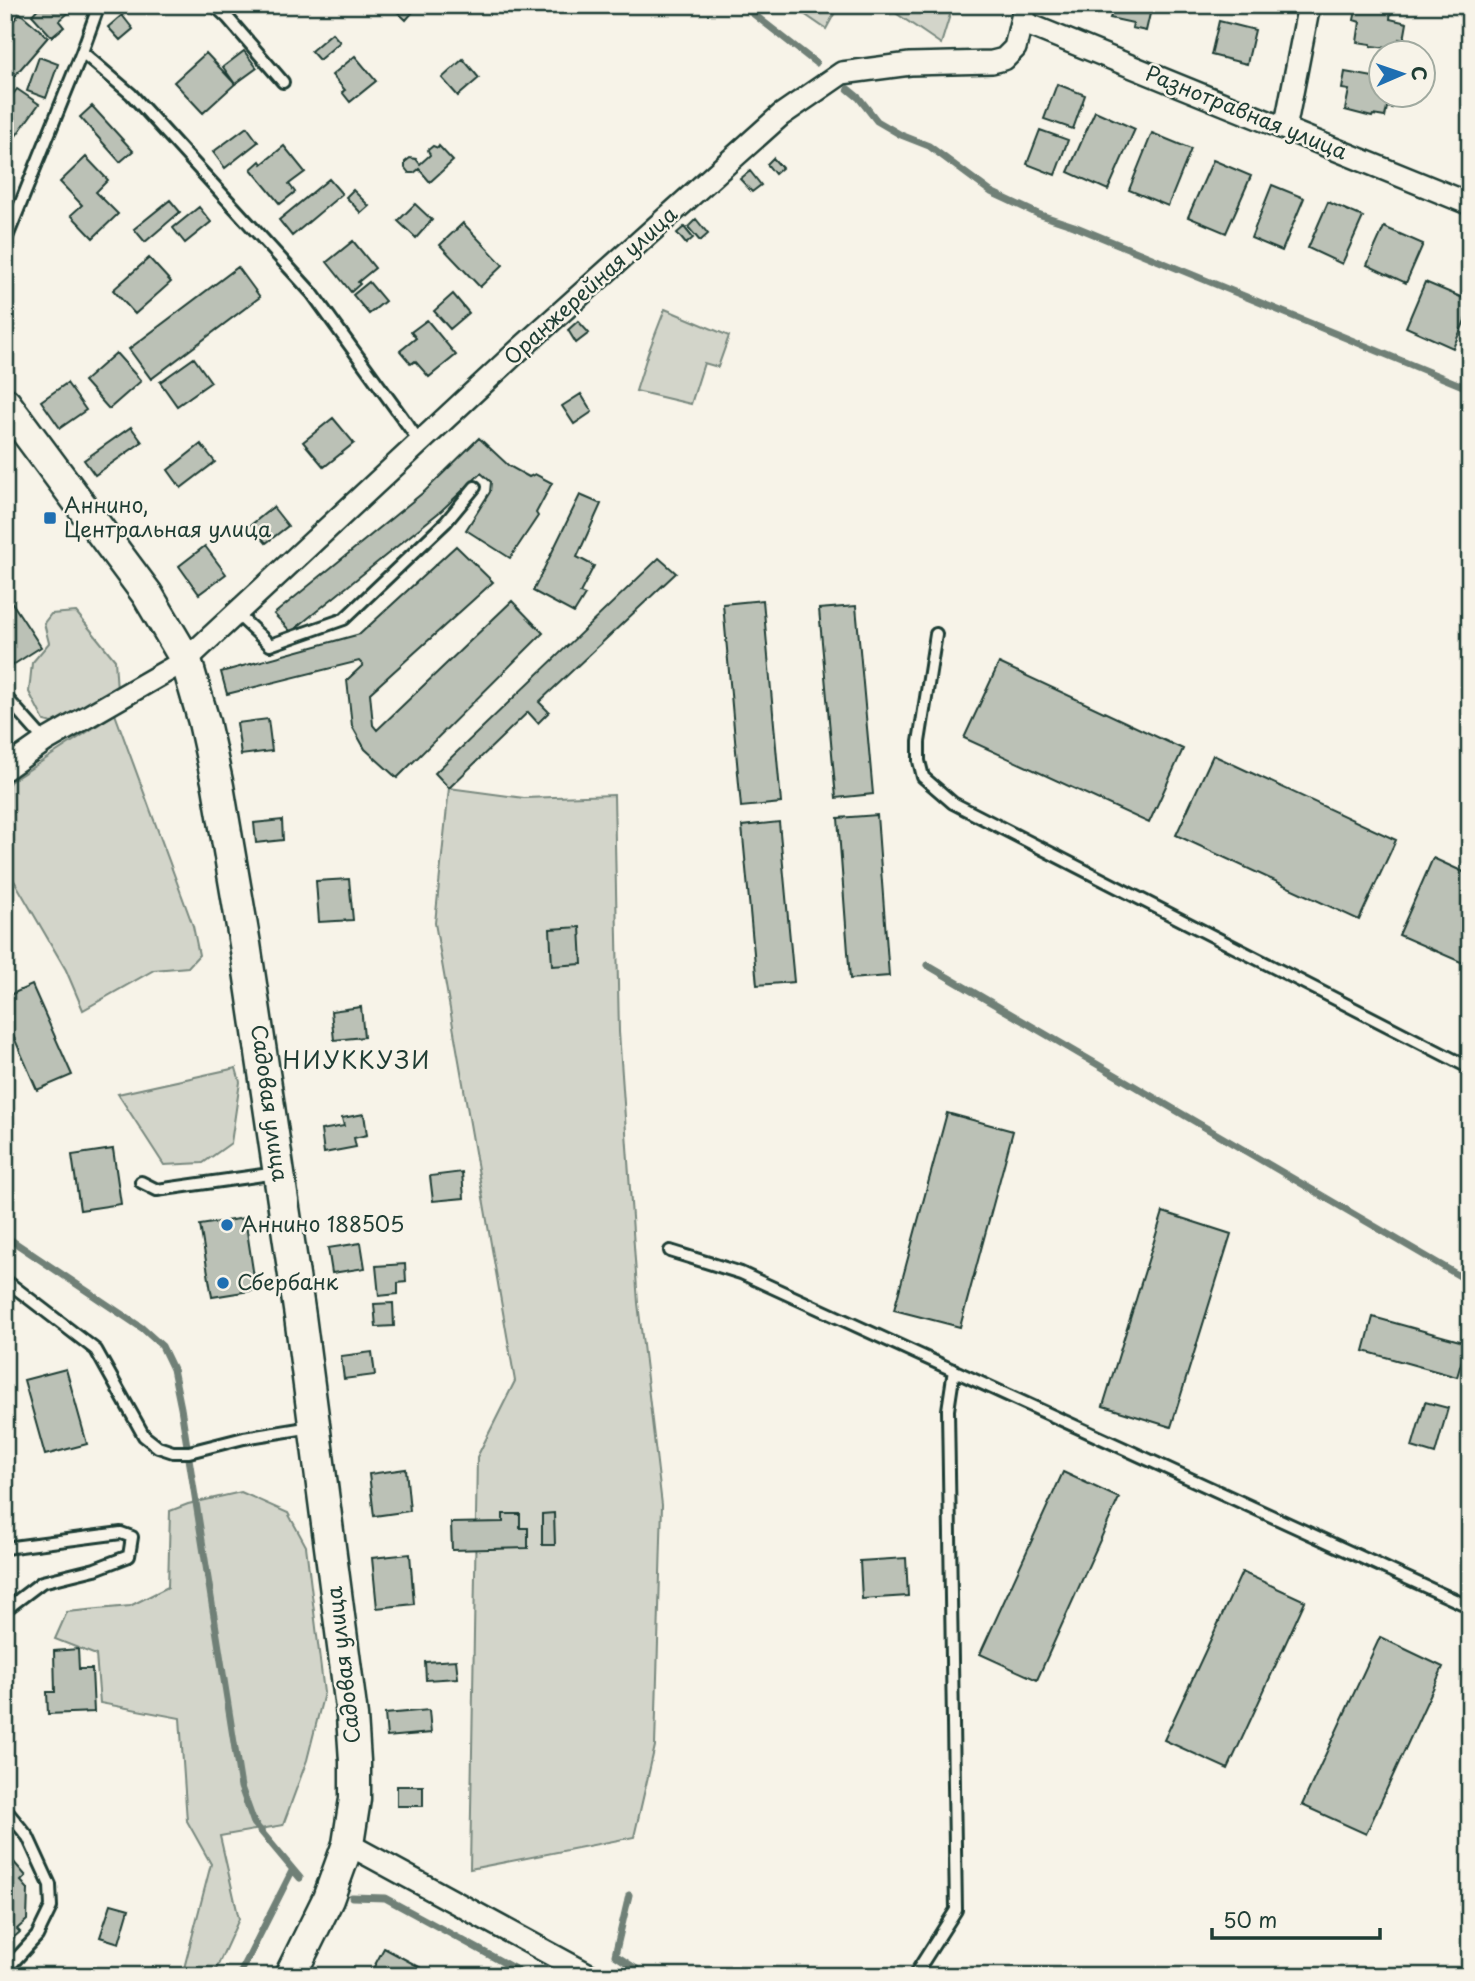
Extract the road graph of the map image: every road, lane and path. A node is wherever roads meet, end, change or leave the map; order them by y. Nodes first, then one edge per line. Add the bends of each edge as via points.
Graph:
1 (99, 5) edge
2 (214, 5) edge
3 (1309, 5) edge
4 (1024, 14) edge
5 (82, 52) junction
6 (283, 82) dead end
7 (1285, 129) junction
8 (1470, 204) edge
9 (5, 242) edge
10 (5, 403) edge
11 (420, 442) junction
12 (475, 487) dead end
13 (236, 613) junction
14 (936, 634) dead end
15 (186, 660) junction
16 (5, 696) edge
17 (45, 741) junction
18 (5, 769) edge
19 (1470, 1068) edge
20 (279, 1173) junction
21 (141, 1182) dead end
22 (670, 1251) dead end
23 (5, 1280) edge
24 (954, 1370) junction
25 (315, 1426) junction
26 (5, 1548) edge
27 (1470, 1607) edge
28 (5, 1610) edge
29 (5, 1809) edge
30 (348, 1844) junction
31 (5, 1971) edge
32 (584, 1974) edge
33 (290, 1976) edge
34 (914, 1976) edge

1 - 5 lane
2 - 6 lane
3 - 7 street
4 - 7 street, Разнотравная улица
4 - 11 street, Оранжерейная улица via 1015,48 1004,59 842,73 781,115
5 - 9 lane
5 - 11 lane via 131,94 312,293
7 - 8 street, Разнотравная улица
10 - 15 main road, Садовая улица via 147,594
11 - 13 street, Оранжерейная улица
12 - 13 lane via 446,522 344,619 270,645
13 - 15 street, Оранжерейная улица
14 - 19 lane via 919,761 923,777 953,803
15 - 17 street, Оранжерейная улица
15 - 20 main road, Садовая улица via 218,786
16 - 17 lane
17 - 18 street, Оранжерейная улица
20 - 21 lane via 157,1190
20 - 25 main road, Садовая улица
22 - 24 lane via 741,1273
23 - 25 lane via 96,1350 144,1436 158,1447 188,1452
24 - 27 lane
24 - 34 lane via 948,1410 956,1910
25 - 30 main road, Садовая улица via 352,1716 355,1799
26 - 28 lane via 121,1533 132,1537 129,1556 42,1582
29 - 31 lane via 28,1837 50,1885 51,1908 37,1936
30 - 32 street
30 - 33 main road, Садовая улица via 328,1899

